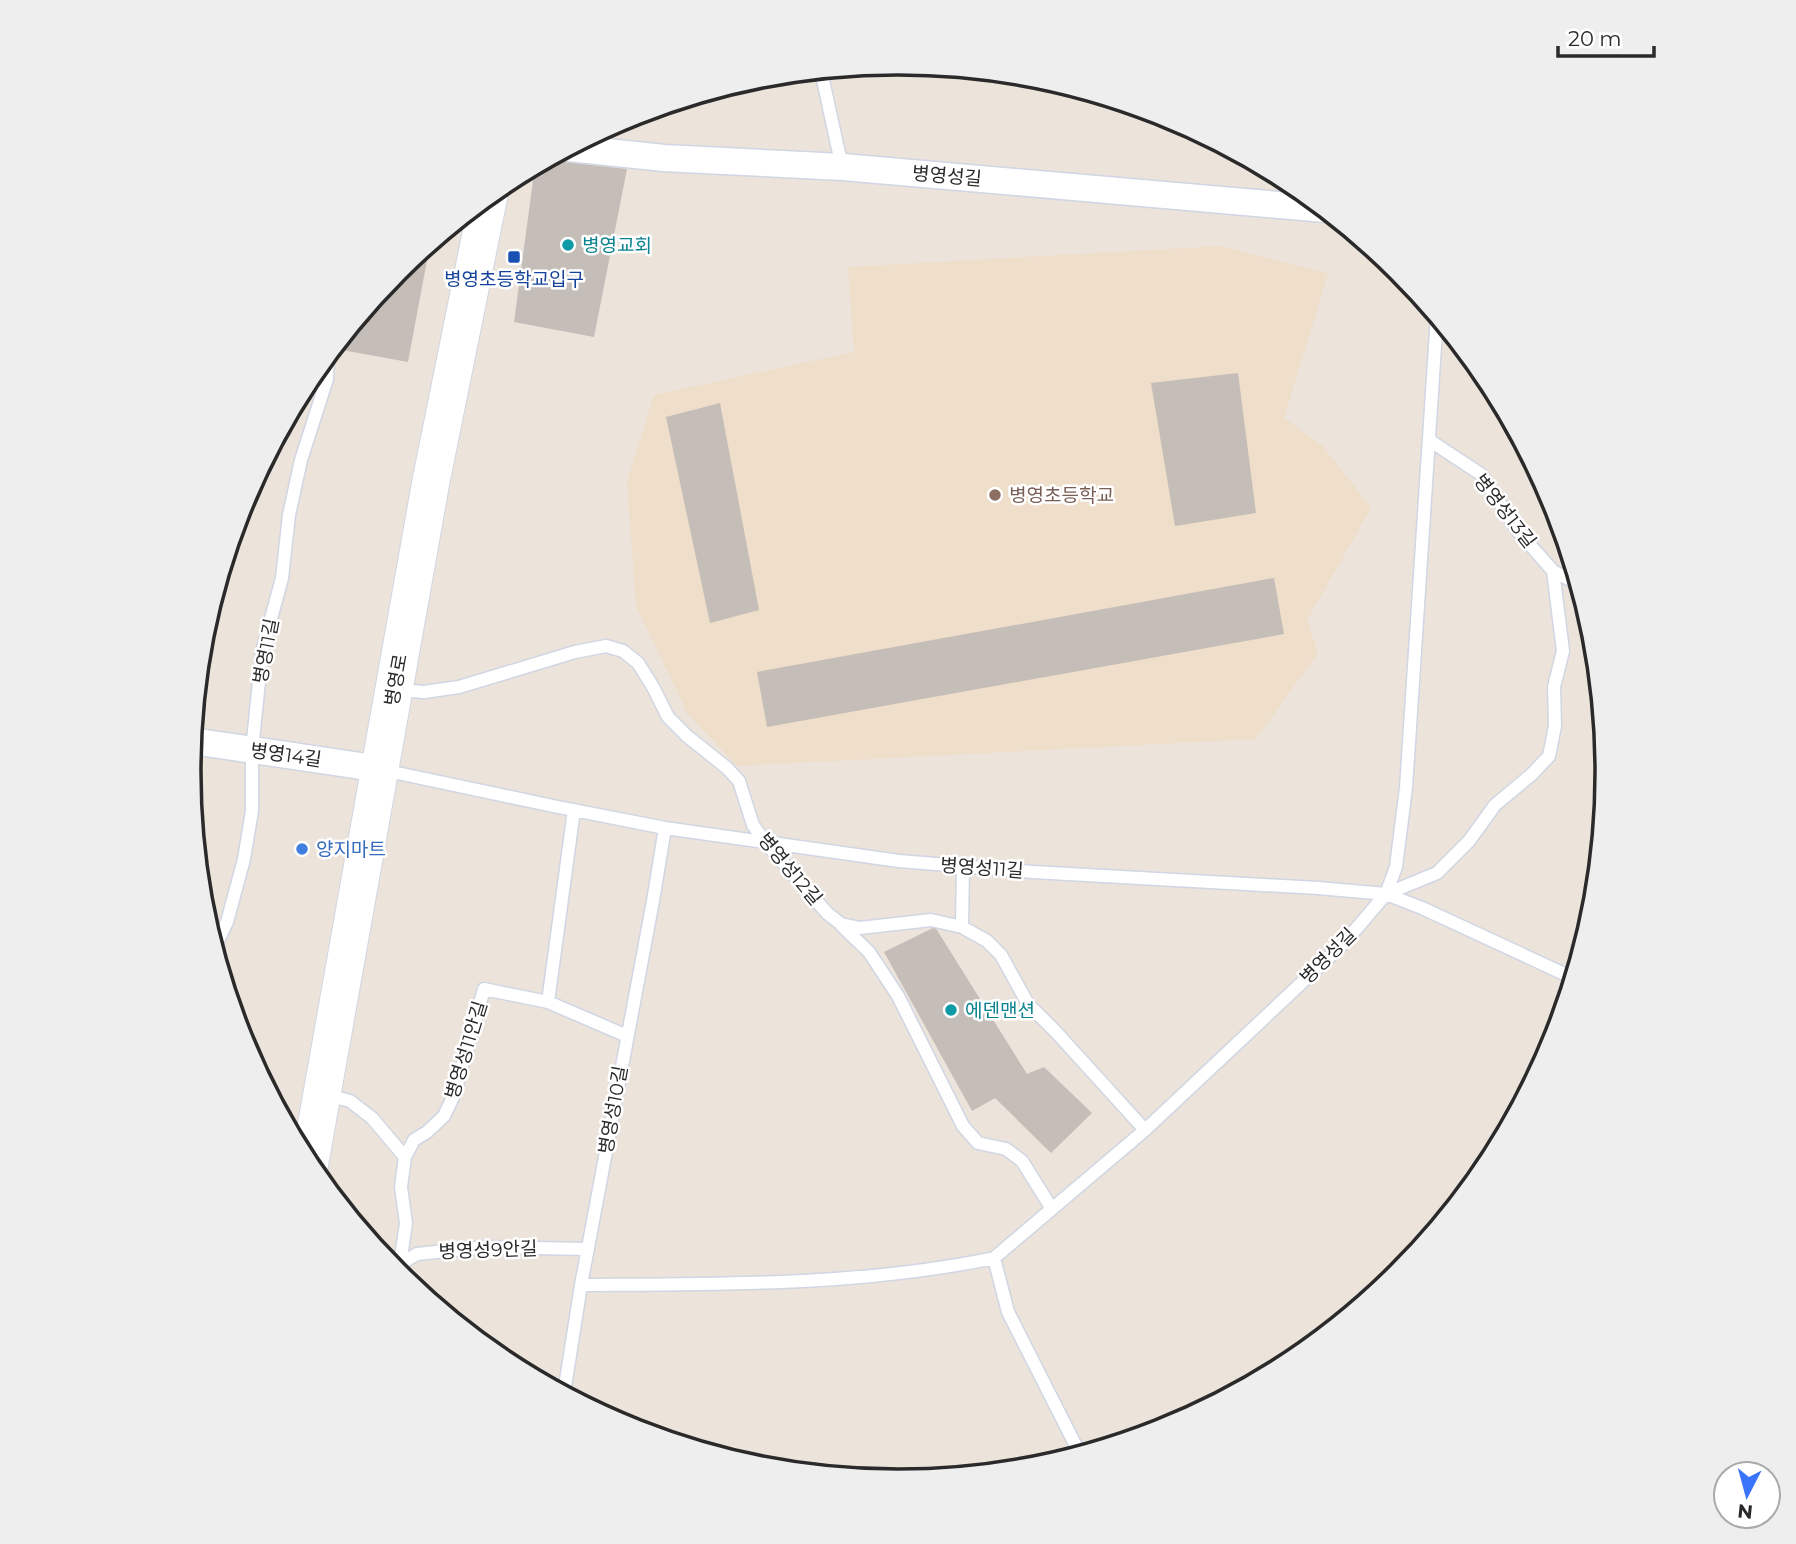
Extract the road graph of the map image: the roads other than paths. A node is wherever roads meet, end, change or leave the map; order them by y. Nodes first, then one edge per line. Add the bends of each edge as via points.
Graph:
1 (823, 80) edge
2 (585, 150) edge
3 (842, 167) junction
4 (1305, 207) edge
5 (486, 211) edge
6 (1436, 330) edge
7 (327, 373) edge
8 (1429, 440) junction
9 (1553, 570) junction
10 (1567, 578) edge
11 (395, 689) junction
12 (202, 743) edge
13 (252, 750) junction
14 (381, 769) junction
15 (574, 810) junction
16 (665, 828) junction
17 (765, 842) junction
18 (963, 866) junction
19 (1385, 894) junction
20 (841, 924) junction
21 (962, 927) junction
22 (221, 934) edge
23 (1564, 974) edge
24 (548, 1002) junction
25 (627, 1036) junction
26 (323, 1094) junction
27 (1145, 1130) junction
28 (313, 1149) edge
29 (405, 1157) junction
30 (1052, 1209) junction
31 (588, 1249) junction
32 (994, 1258) junction
33 (400, 1259) edge
34 (405, 1264) edge
35 (581, 1285) junction
36 (565, 1384) edge
37 (1076, 1446) edge

1 - 3 lane
2 - 3 street, 병영성길
3 - 4 street, 병영성길
5 - 11 street, 병영로
6 - 8 lane, 병영성길
7 - 13 lane, 병영11길 via 289,515 282,578 262,652
8 - 9 lane, 병영성13길 via 1482,475 1517,530
8 - 19 lane, 병영성길 via 1406,788 1396,867
9 - 10 lane, 병영성13길
9 - 19 lane via 1563,651 1554,687 1555,726 1549,755 1495,805 1469,841 1437,873
11 - 14 street, 병영로
11 - 17 lane, 병영성12길 via 424,692 459,687 575,652 606,646 623,651 638,663 668,717 739,781 753,825
12 - 13 street, 병영14길
13 - 14 street, 병영14길
13 - 22 lane, 병영11길 via 244,859
14 - 15 lane, 병영성11길
14 - 26 street, 병영로
15 - 16 lane, 병영성11길
15 - 24 lane
16 - 17 lane, 병영성11길
16 - 25 lane, 병영성10길
17 - 18 lane, 병영성11길
17 - 20 lane, 병영성12길
18 - 19 lane, 병영성11길
18 - 21 lane
19 - 23 lane, 병영성11길
19 - 27 lane, 병영성길 via 1344,943
20 - 21 lane via 859,928 931,920
20 - 30 lane, 병영성12길 via 869,952 898,996 963,1126 978,1143 1006,1149 1022,1161
21 - 27 lane via 1001,955 1028,1004
24 - 25 lane, 병영성11안길
24 - 29 lane, 병영성11안길 via 484,989 454,1095 444,1116 414,1140
25 - 31 lane, 병영성10길
26 - 28 street, 병영로
26 - 29 lane via 350,1101 372,1118
27 - 30 lane, 병영성길
29 - 33 lane via 401,1187 406,1223
30 - 32 lane, 병영성길
31 - 34 lane, 병영성9안길 via 484,1247 417,1254
31 - 35 lane, 병영성10길
32 - 35 lane via 868,1277
32 - 37 lane via 1008,1312
35 - 36 lane, 병영성10길

